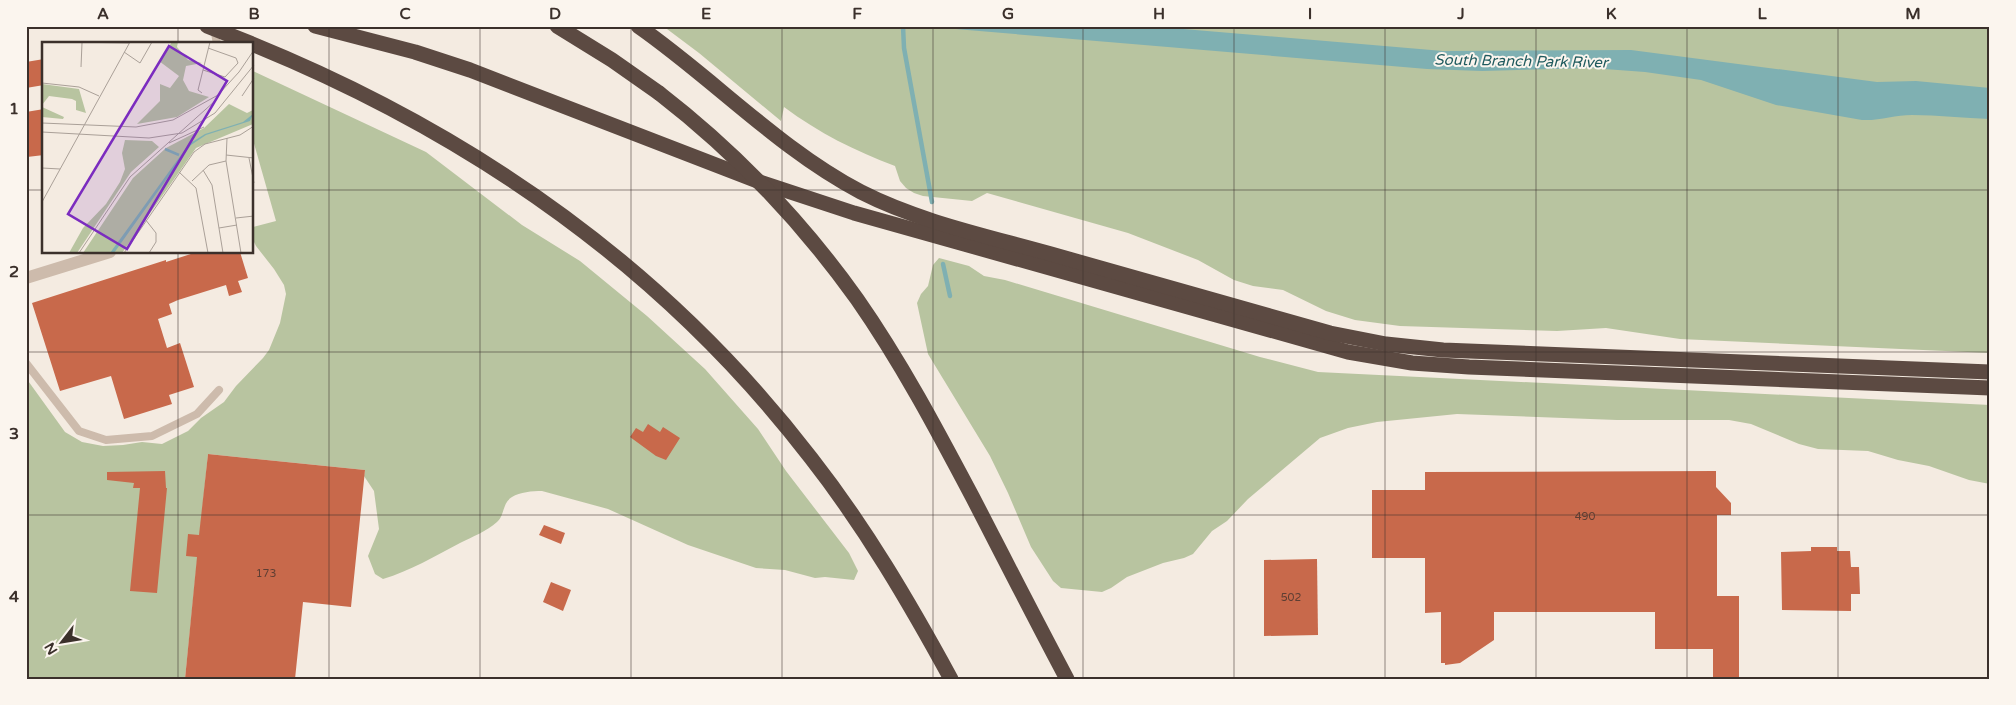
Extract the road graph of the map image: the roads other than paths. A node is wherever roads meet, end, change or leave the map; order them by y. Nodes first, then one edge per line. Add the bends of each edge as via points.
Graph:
1 (207, 26) edge
2 (213, 26) edge
3 (315, 26) edge
4 (557, 26) edge
5 (638, 26) edge
6 (216, 42) edge
7 (247, 42) edge
8 (254, 45) edge
9 (104, 254) edge
10 (26, 278) edge
11 (26, 363) edge
12 (1990, 372) edge
13 (1990, 388) edge
14 (219, 390) dead end
15 (951, 679) edge
16 (1067, 679) edge

1 - 7 highway, bridge
2 - 6 lane
3 - 13 highway via 477,72 753,179 838,208 1342,351 1399,361 1469,367
4 - 16 highway, bridge via 658,93 712,138 815,245 862,307 924,408
5 - 12 highway via 807,158 886,204 947,225 1338,335 1396,346 1443,350
8 - 15 highway via 361,93 456,145 532,192 601,245 681,314 743,376 804,448 863,530
9 - 10 street
11 - 14 lane via 79,431 106,440 152,436 198,414

